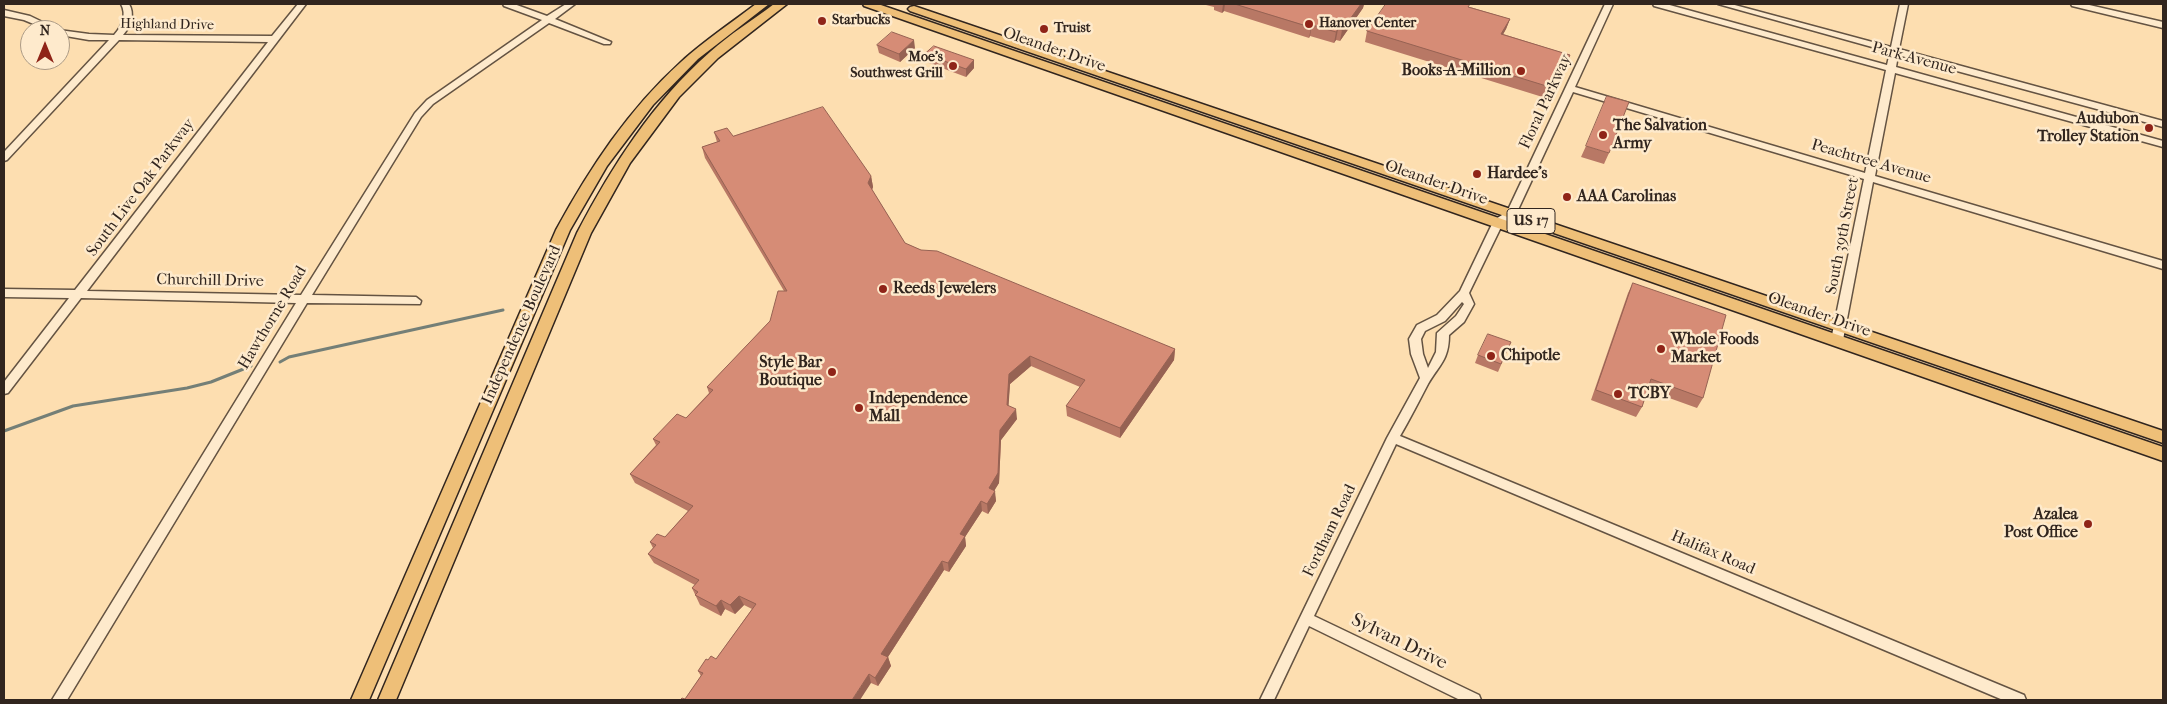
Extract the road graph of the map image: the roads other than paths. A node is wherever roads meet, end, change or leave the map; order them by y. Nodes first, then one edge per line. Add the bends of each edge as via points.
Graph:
1 (125, 4) edge
2 (302, 4) edge
3 (507, 4) edge
4 (571, 4) edge
5 (763, 4) edge
6 (781, 4) edge
7 (868, 4) edge
8 (899, 4) edge
9 (1609, 4) edge
10 (1657, 4) edge
11 (1722, 4) edge
12 (1904, 4) edge
13 (2075, 4) edge
14 (4, 13) edge
15 (548, 19) junction
16 (32, 20) edge
17 (2163, 25) edge
18 (70, 34) edge
19 (116, 37) junction
20 (273, 39) junction
21 (607, 42) dead end
22 (1895, 51) junction
23 (1892, 68) junction
24 (1570, 88) junction
25 (2163, 124) edge
26 (2163, 144) edge
27 (4, 158) edge
28 (1869, 178) junction
29 (1511, 214) junction
30 (1498, 223) junction
31 (563, 230) junction
32 (2163, 265) edge
33 (4, 293) edge
34 (1464, 293) junction
35 (78, 295) junction
36 (303, 299) junction
37 (416, 301) dead end
38 (551, 311) junction
39 (1839, 333) junction
40 (1426, 378) junction
41 (4, 390) edge
42 (2163, 437) edge
43 (1393, 438) junction
44 (2163, 454) edge
45 (1306, 618) junction
46 (59, 700) edge
47 (360, 700) edge
48 (387, 700) edge
49 (1267, 700) edge
50 (1474, 700) edge
51 (2019, 700) edge

1 - 19 street via 129,11 126,23
2 - 20 street, South Live Oak Parkway
3 - 15 street
4 - 15 street, Hawthorne Road
5 - 31 main road, Independence Boulevard via 685,64 632,121 596,170
6 - 38 main road, Independence Boulevard via 713,56 684,84 639,138 603,193
7 - 30 main road, Oleander Drive / US 17
8 - 29 main road, Oleander Drive / US 17
9 - 24 street, Floral Parkway
10 - 23 street, Park Avenue
11 - 22 street, Park Avenue
12 - 22 street, South 39th Street
13 - 17 street
14 - 16 street
15 - 21 street
15 - 36 street, Hawthorne Road via 437,96 423,110 397,146
18 - 19 street, Highland Drive
19 - 20 street, Highland Drive
19 - 27 street
20 - 35 street, South Live Oak Parkway
22 - 23 street, South 39th Street
22 - 25 street, Park Avenue
23 - 26 street, Park Avenue
23 - 28 street, South 39th Street
24 - 28 street, Peachtree Avenue
24 - 29 street, Floral Parkway
28 - 32 street, Peachtree Avenue
28 - 39 street, South 39th Street
29 - 30 street, Fordham Road
29 - 39 main road, Oleander Drive / US 17
30 - 34 street, Fordham Road
30 - 39 main road, Oleander Drive / US 17
31 - 38 main road via 544,301 545,307
31 - 47 main road, Independence Boulevard
33 - 35 street, Churchill Drive
34 - 40 street, Fordham Road via 1469,304 1443,333 1444,348
34 - 40 street, Fordham Road via 1441,318 1421,328 1416,338 1417,354
35 - 36 street, Churchill Drive
35 - 41 street, South Live Oak Parkway
36 - 37 street, Churchill Drive
36 - 46 street, Hawthorne Road
38 - 48 main road, Independence Boulevard
39 - 42 main road, Oleander Drive / US 17
39 - 44 main road, Oleander Drive / US 17
40 - 43 street, Fordham Road
43 - 45 street, Fordham Road
43 - 51 street, Halifax Road
45 - 49 street, Fordham Road
45 - 50 street, Sylvan Drive

